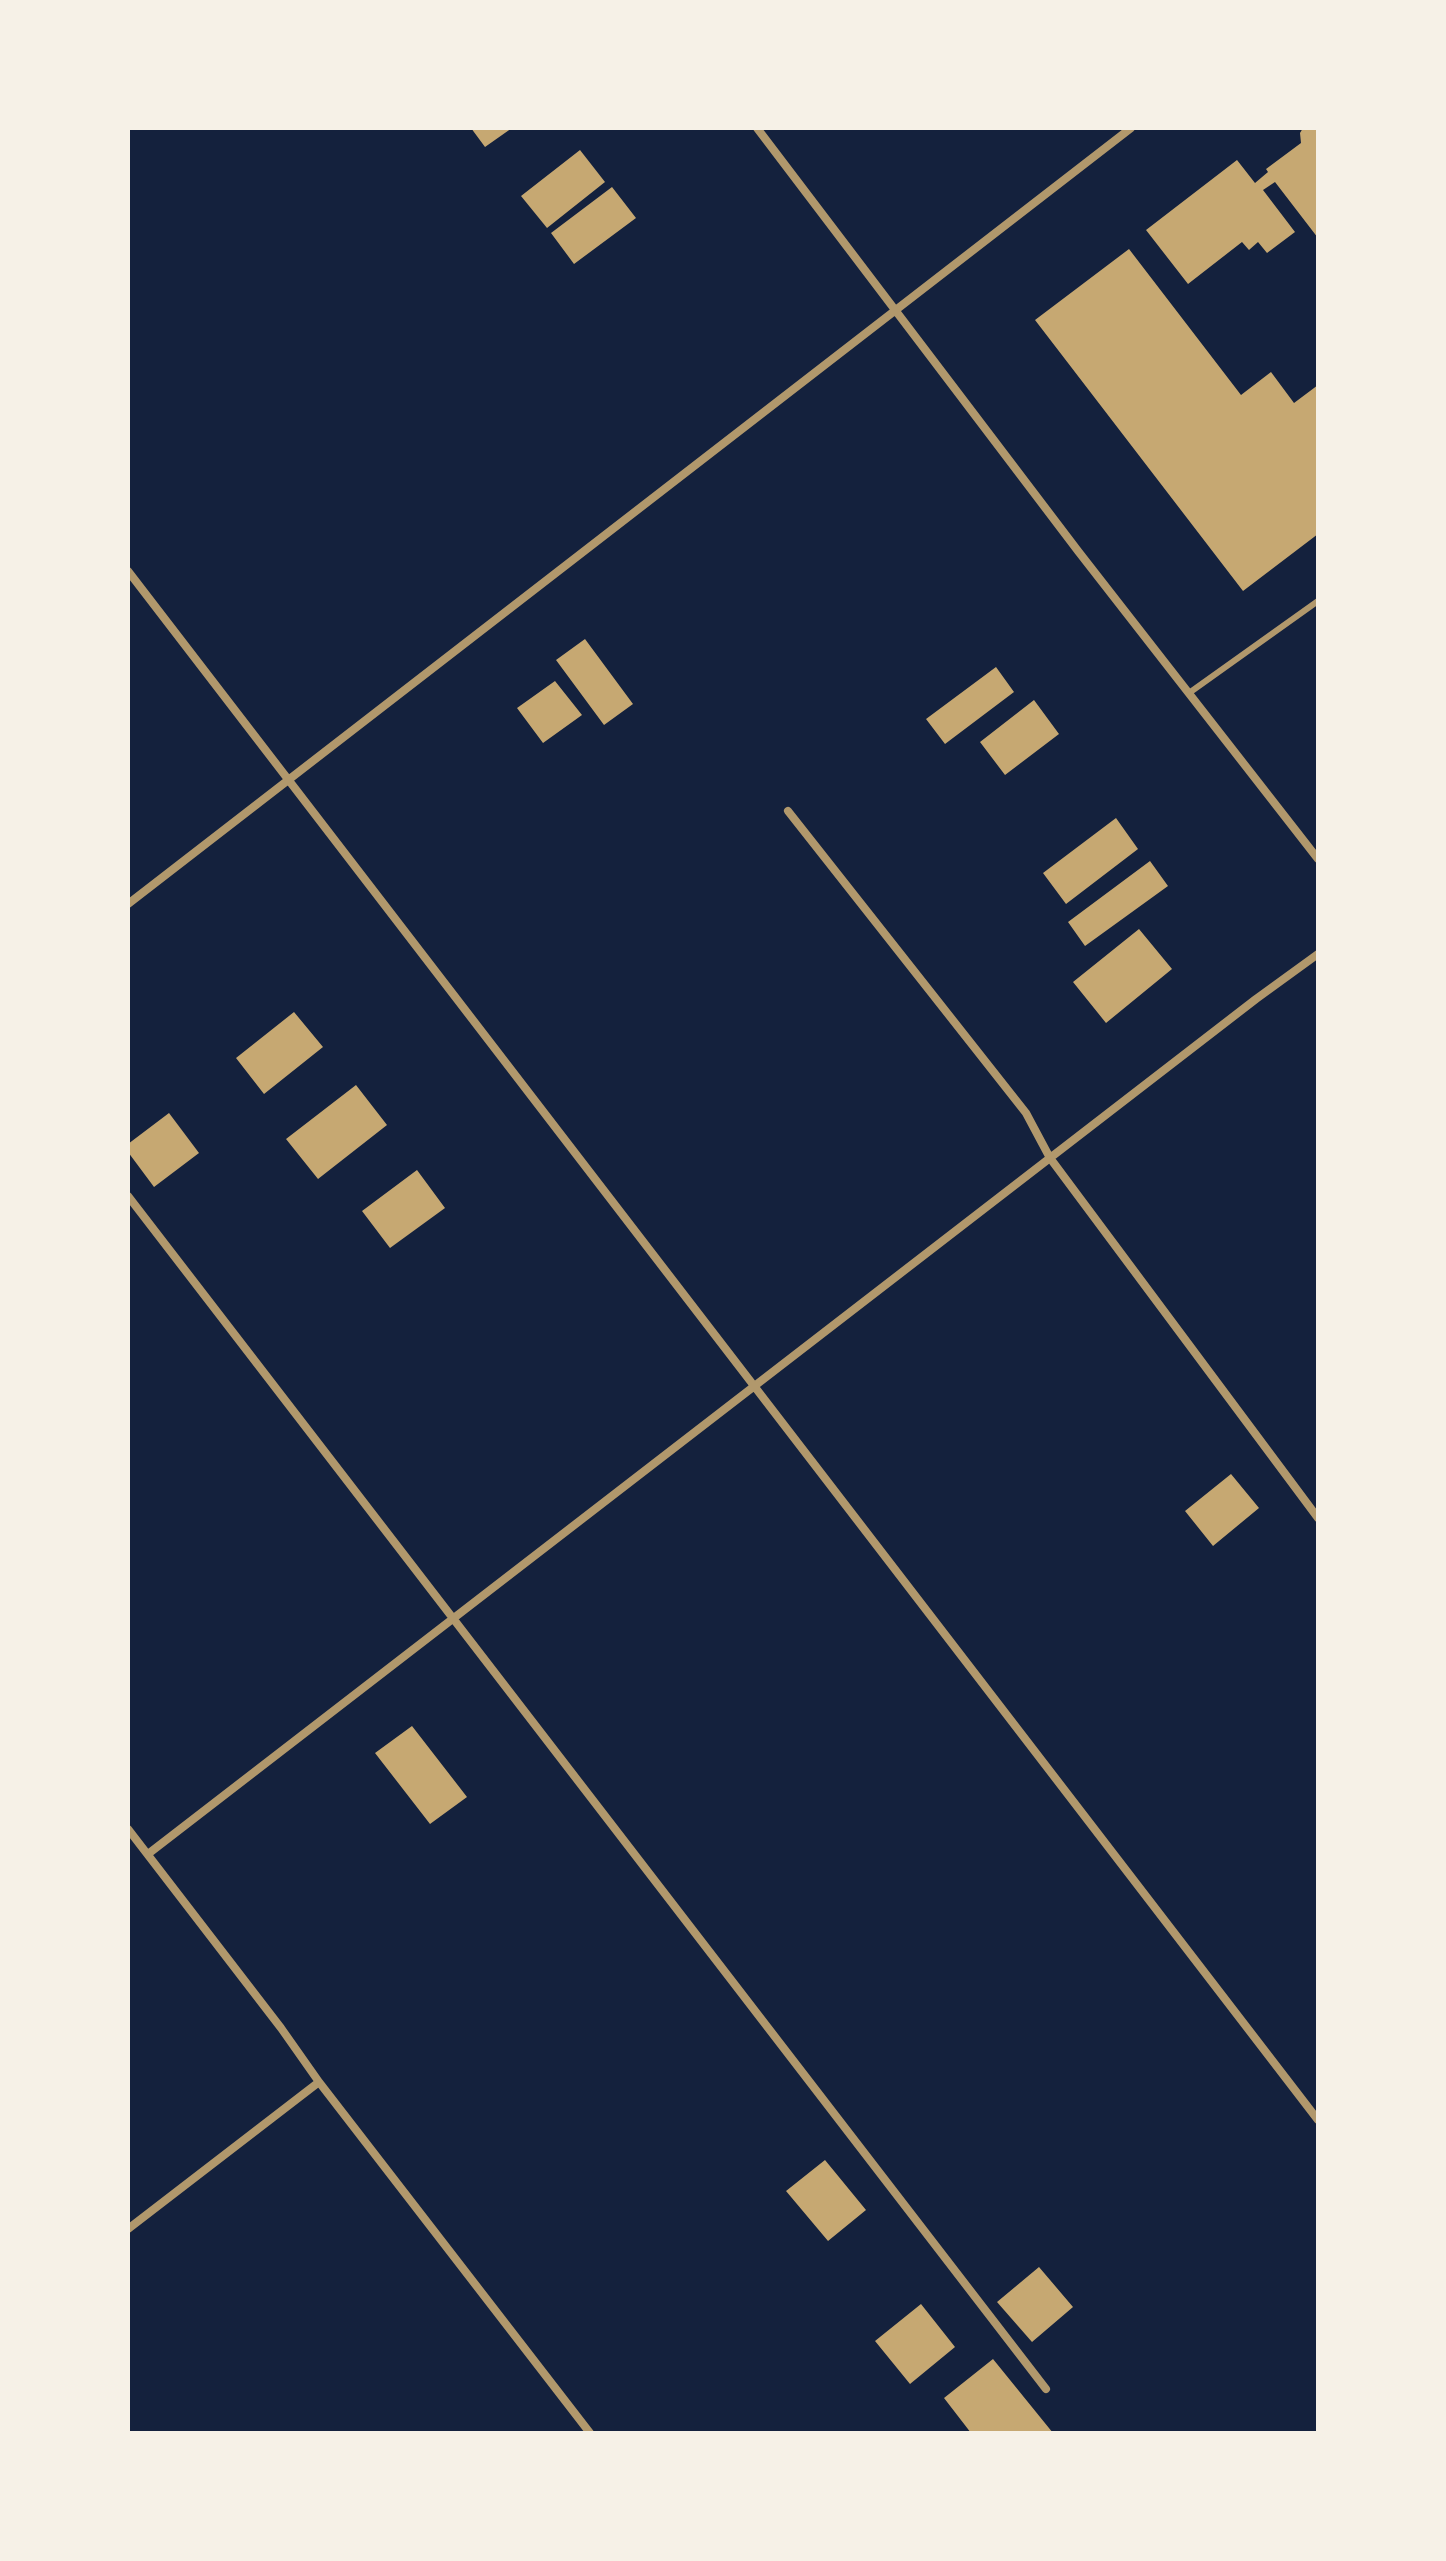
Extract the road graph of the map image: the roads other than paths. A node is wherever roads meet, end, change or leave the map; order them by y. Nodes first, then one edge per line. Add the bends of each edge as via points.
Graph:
1 (757, 128) edge
2 (1131, 128) edge
3 (897, 310) junction
4 (128, 571) edge
5 (1318, 601) edge
6 (1189, 693) junction
7 (289, 780) junction
8 (788, 811) dead end
9 (1318, 859) edge
10 (128, 904) edge
11 (1318, 954) edge
12 (1050, 1158) junction
13 (128, 1196) edge
14 (755, 1386) junction
15 (1318, 1518) edge
16 (453, 1620) junction
17 (128, 1829) edge
18 (148, 1854) junction
19 (319, 2082) junction
20 (1318, 2120) edge
21 (128, 2229) edge
22 (1046, 2389) dead end
23 (590, 2433) edge

1 - 3 street
2 - 3 street
3 - 6 street
3 - 7 street
4 - 7 street
5 - 6 lane
6 - 9 street
7 - 10 street
7 - 14 street
8 - 12 street via 1026,1113
11 - 12 street
12 - 14 street
12 - 15 street
13 - 16 street
14 - 16 street
14 - 20 street
16 - 18 street
16 - 22 street
17 - 18 street
18 - 19 street
19 - 21 street
19 - 23 street

